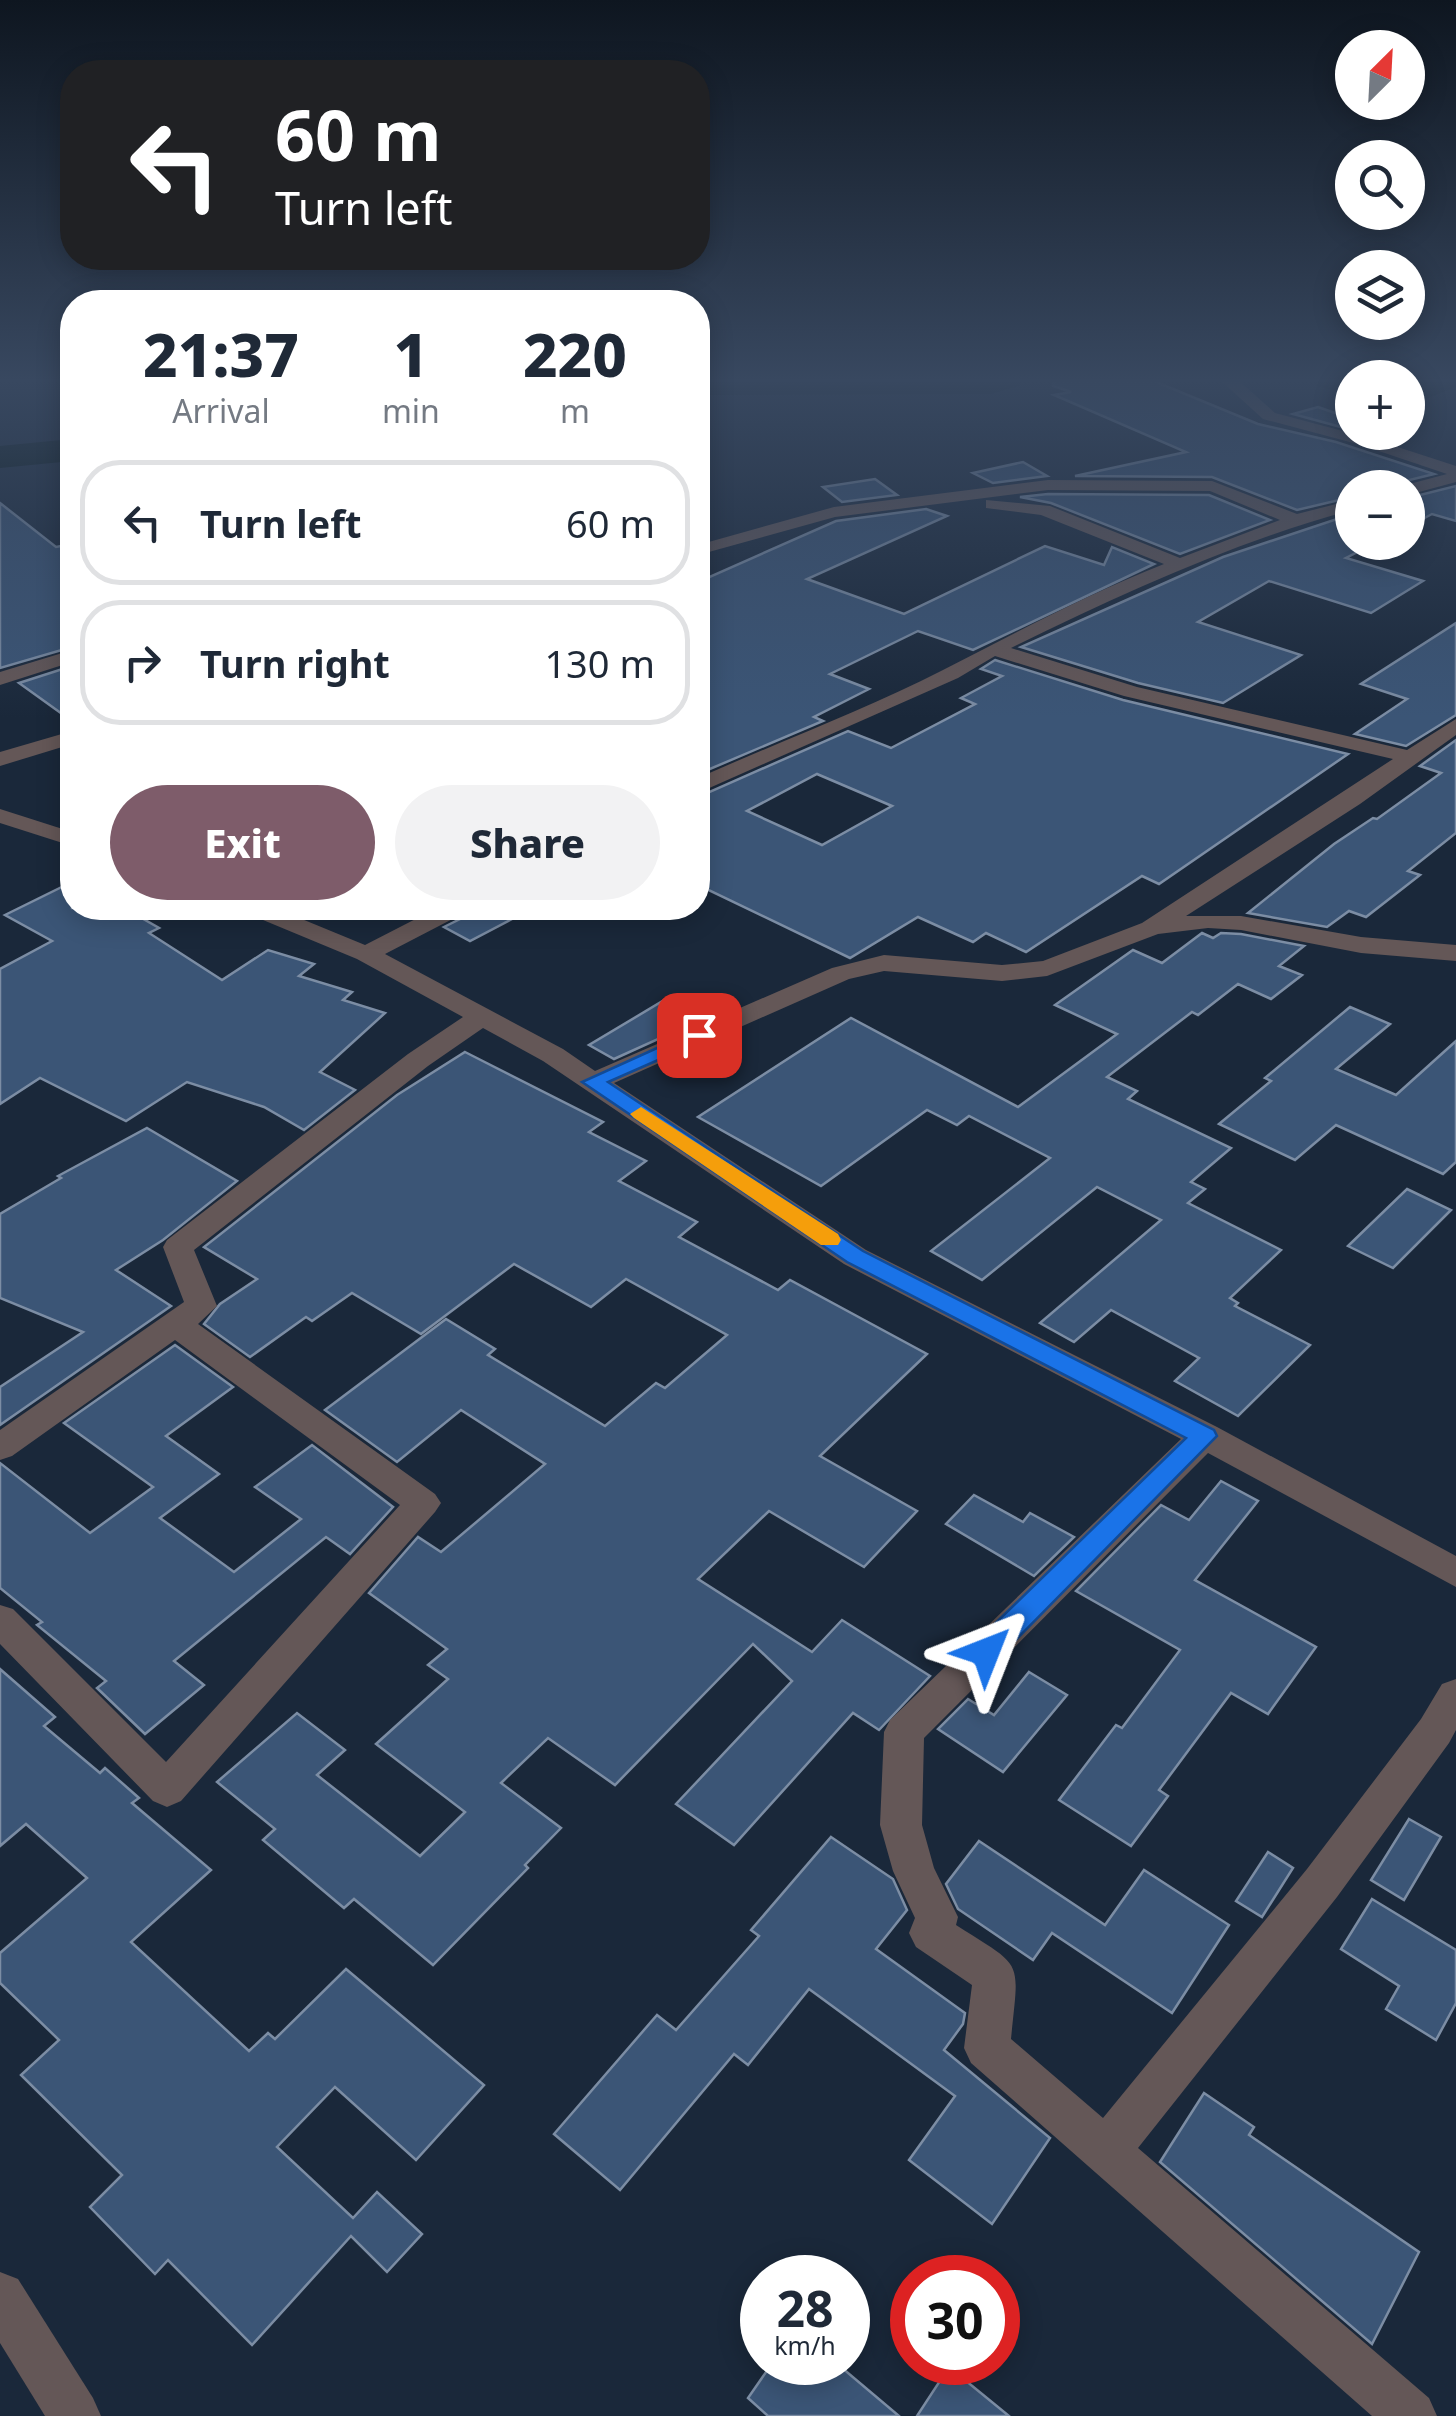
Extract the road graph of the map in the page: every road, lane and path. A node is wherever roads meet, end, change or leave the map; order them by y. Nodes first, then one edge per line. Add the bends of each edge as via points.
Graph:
1 (995, 492) edge
2 (1226, 492) edge
3 (919, 500) junction
4 (1335, 510) edge
5 (1296, 520) junction
6 (710, 544) edge
7 (1179, 564) junction
8 (993, 649) junction
9 (60, 660) edge
10 (0, 679) edge
11 (1456, 724) edge
12 (60, 741) edge
13 (1411, 757) junction
14 (0, 759) edge
15 (710, 781) edge
16 (0, 816) edge
17 (60, 835) edge
18 (284, 920) edge
19 (432, 920) edge
20 (1151, 928) junction
21 (1456, 953) edge
22 (366, 954) junction
23 (481, 1017) junction
24 (593, 1082) junction
25 (178, 1326) junction
26 (1204, 1436) junction
27 (0, 1447) edge
28 (1456, 1573) edge
29 (0, 1620) edge
30 (1456, 1694) edge
31 (1108, 2150) junction
32 (0, 2297) edge
33 (75, 2416) edge
34 (1410, 2416) edge

1 - 3 street
2 - 5 street
3 - 6 street via 834,512
3 - 7 street via 1044,510
4 - 5 street
5 - 7 street
7 - 8 street
8 - 13 street via 1132,692
8 - 15 street via 952,674
9 - 10 street
11 - 13 street
12 - 14 street
13 - 20 street
16 - 17 street
18 - 22 street
19 - 22 street
20 - 21 street via 1208,921
20 - 24 street via 1047,968 1002,974 884,963 841,973
22 - 23 street
23 - 24 street
23 - 25 street via 178,1247 201,1306
24 - 26 street via 855,1257
25 - 27 street
25 - 29 street via 423,1503 167,1790
26 - 28 street
26 - 31 street via 904,1732 901,1825 937,1917 931,1934 996,1975 987,2048
30 - 31 street via 1322,1883
31 - 34 street
32 - 33 street

